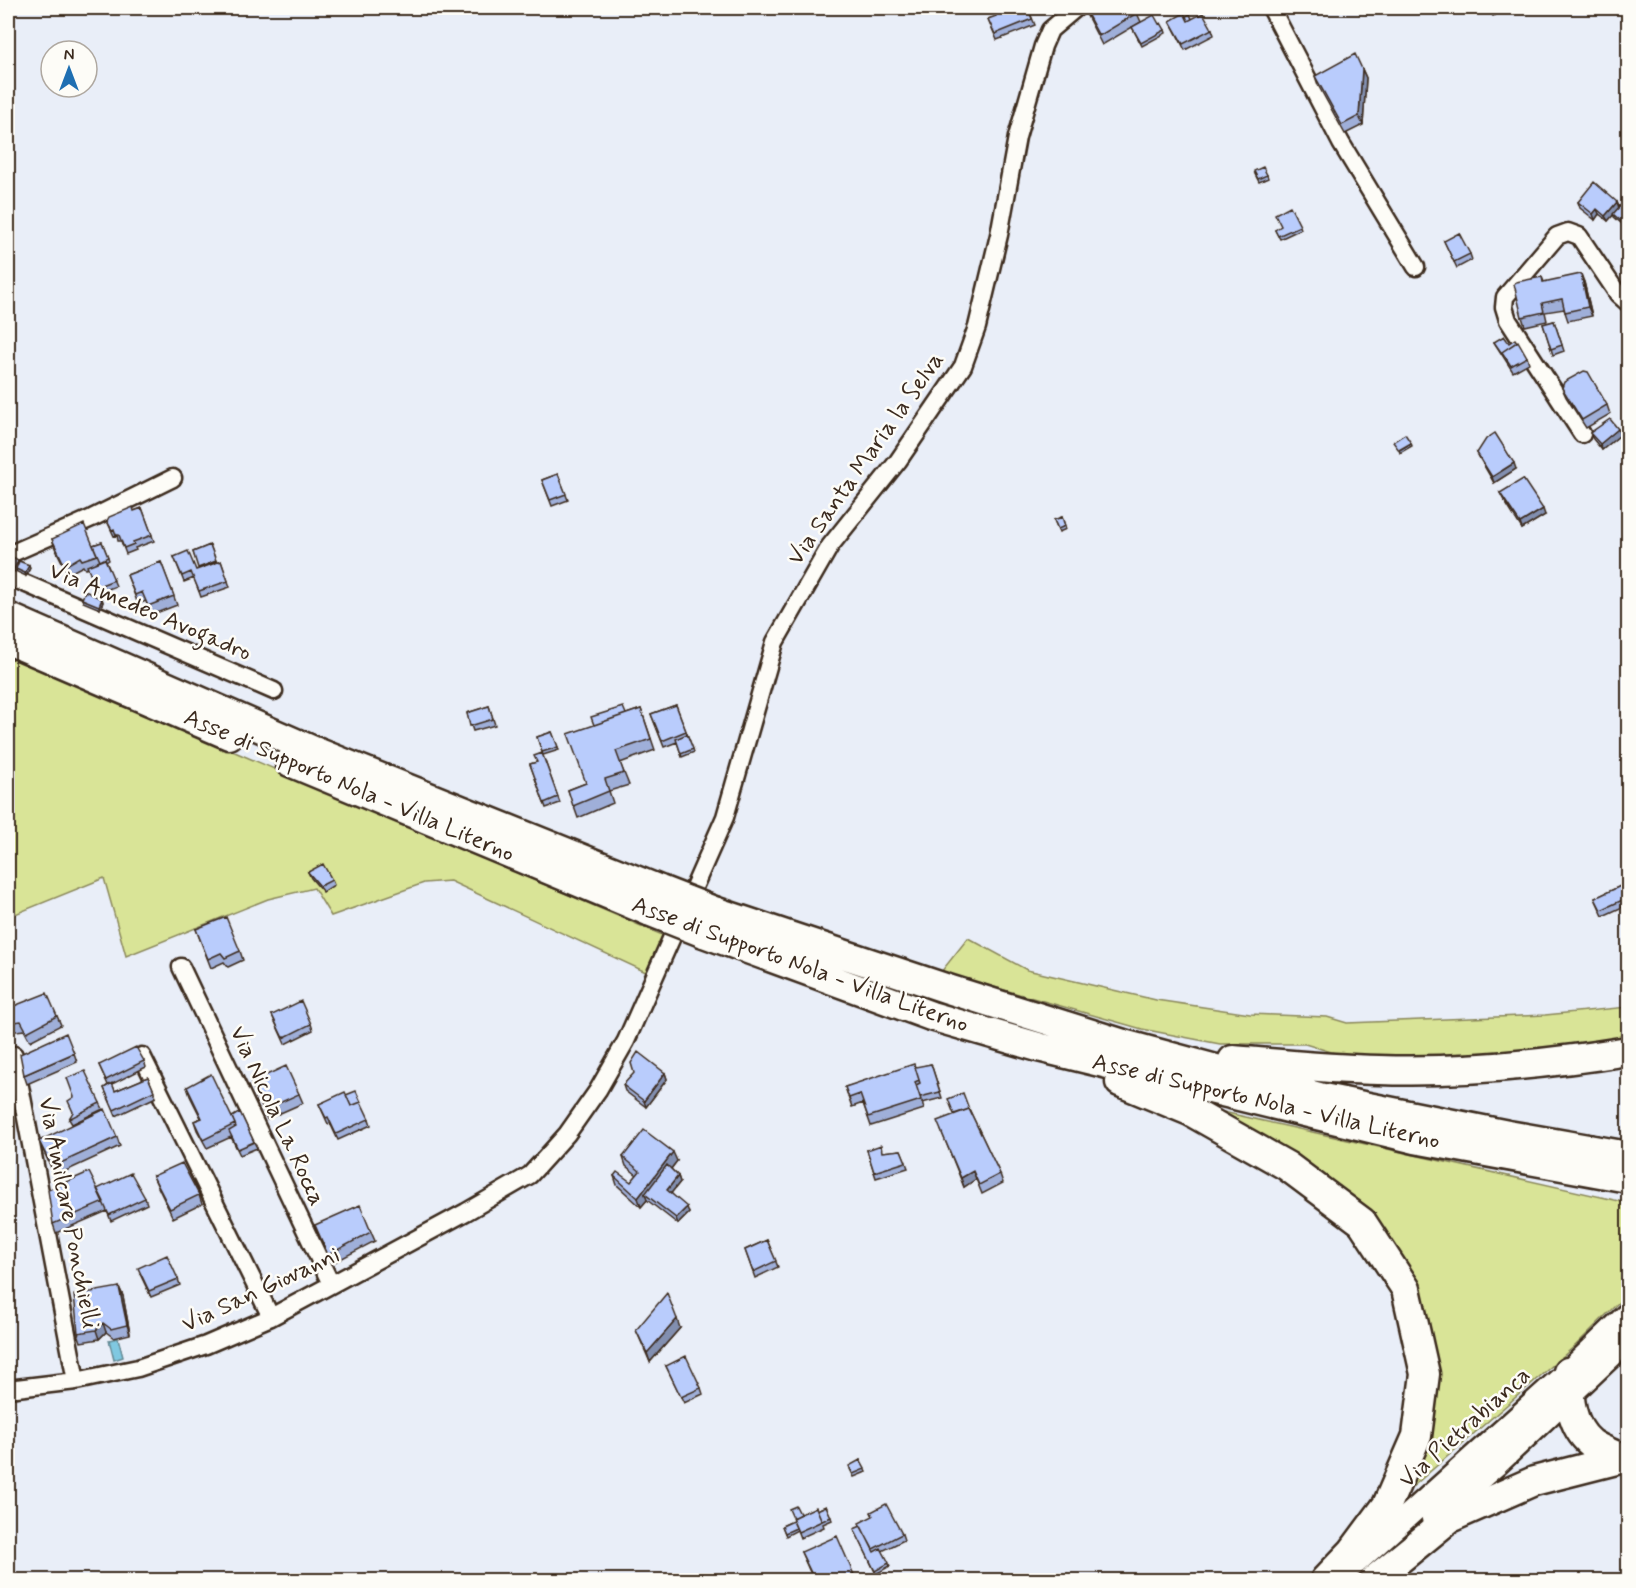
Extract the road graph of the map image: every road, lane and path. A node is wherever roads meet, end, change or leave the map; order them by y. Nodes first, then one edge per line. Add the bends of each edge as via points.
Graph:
1 (1076, 8) edge
2 (1271, 8) edge
3 (1416, 267) dead end
4 (1629, 303) edge
5 (1582, 434) edge
6 (173, 478) dead end
7 (8, 555) edge
8 (8, 576) edge
9 (8, 617) edge
10 (8, 640) edge
11 (274, 692) dead end
12 (655, 901) junction
13 (709, 922) junction
14 (181, 967) dead end
15 (1127, 1045) junction
16 (1038, 1047) junction
17 (1629, 1051) edge
18 (14, 1055) dead end
19 (142, 1056) edge
20 (1629, 1156) edge
21 (1629, 1178) edge
22 (516, 1183) joint
23 (331, 1284) junction
24 (1629, 1314) edge
25 (271, 1317) junction
26 (1629, 1340) edge
27 (76, 1381) junction
28 (1569, 1384) junction
29 (8, 1389) edge
30 (1625, 1457) edge
31 (1325, 1581) edge
32 (1335, 1581) edge
33 (1360, 1581) edge
34 (1374, 1581) edge

1 - 22 street, Via Santa Maria la Selva via 1050,30 1043,46 1017,137 977,327 963,366 898,461 830,546 775,642 725,817 626,1041 567,1134 530,1175
2 - 3 street via 1341,143
4 - 5 street via 1618,294 1580,236 1568,232 1557,236 1505,297 1508,320
6 - 7 street, Via Amedeo Avogadro
8 - 11 street, Via Amedeo Avogadro
9 - 12 highway, Asse di Supporto Nola - Villa Literno
10 - 12 highway, Asse di Supporto Nola - Villa Literno via 351,788
12 - 13 highway, Asse di Supporto Nola - Villa Literno, bridge
13 - 15 highway, Asse di Supporto Nola - Villa Literno via 877,964
13 - 16 highway, Asse di Supporto Nola - Villa Literno via 862,992
14 - 23 street, Via Nicola La Rocca
15 - 17 highway via 1215,1059 1379,1070 1457,1069
15 - 20 highway, Asse di Supporto Nola - Villa Literno via 1323,1098
16 - 21 highway, Asse di Supporto Nola - Villa Literno via 1415,1139
16 - 31 highway via 1190,1111 1287,1166 1362,1222 1406,1289 1425,1374 1417,1436 1388,1505
18 - 27 street, Via Amilcare Ponchielli
19 - 25 street
22 - 23 street, Via San Giovanni
23 - 25 street, Via San Giovanni
24 - 28 main road, Via Pietrabianca
25 - 27 street, Via San Giovanni via 138,1368
26 - 28 main road, Via Pietrabianca
27 - 29 street, Via San Giovanni
28 - 30 highway via 1572,1413 1580,1430 1591,1443
28 - 32 main road, Via Pietrabianca
28 - 33 main road, Via Pietrabianca via 1496,1466
30 - 34 highway via 1534,1481 1450,1518

